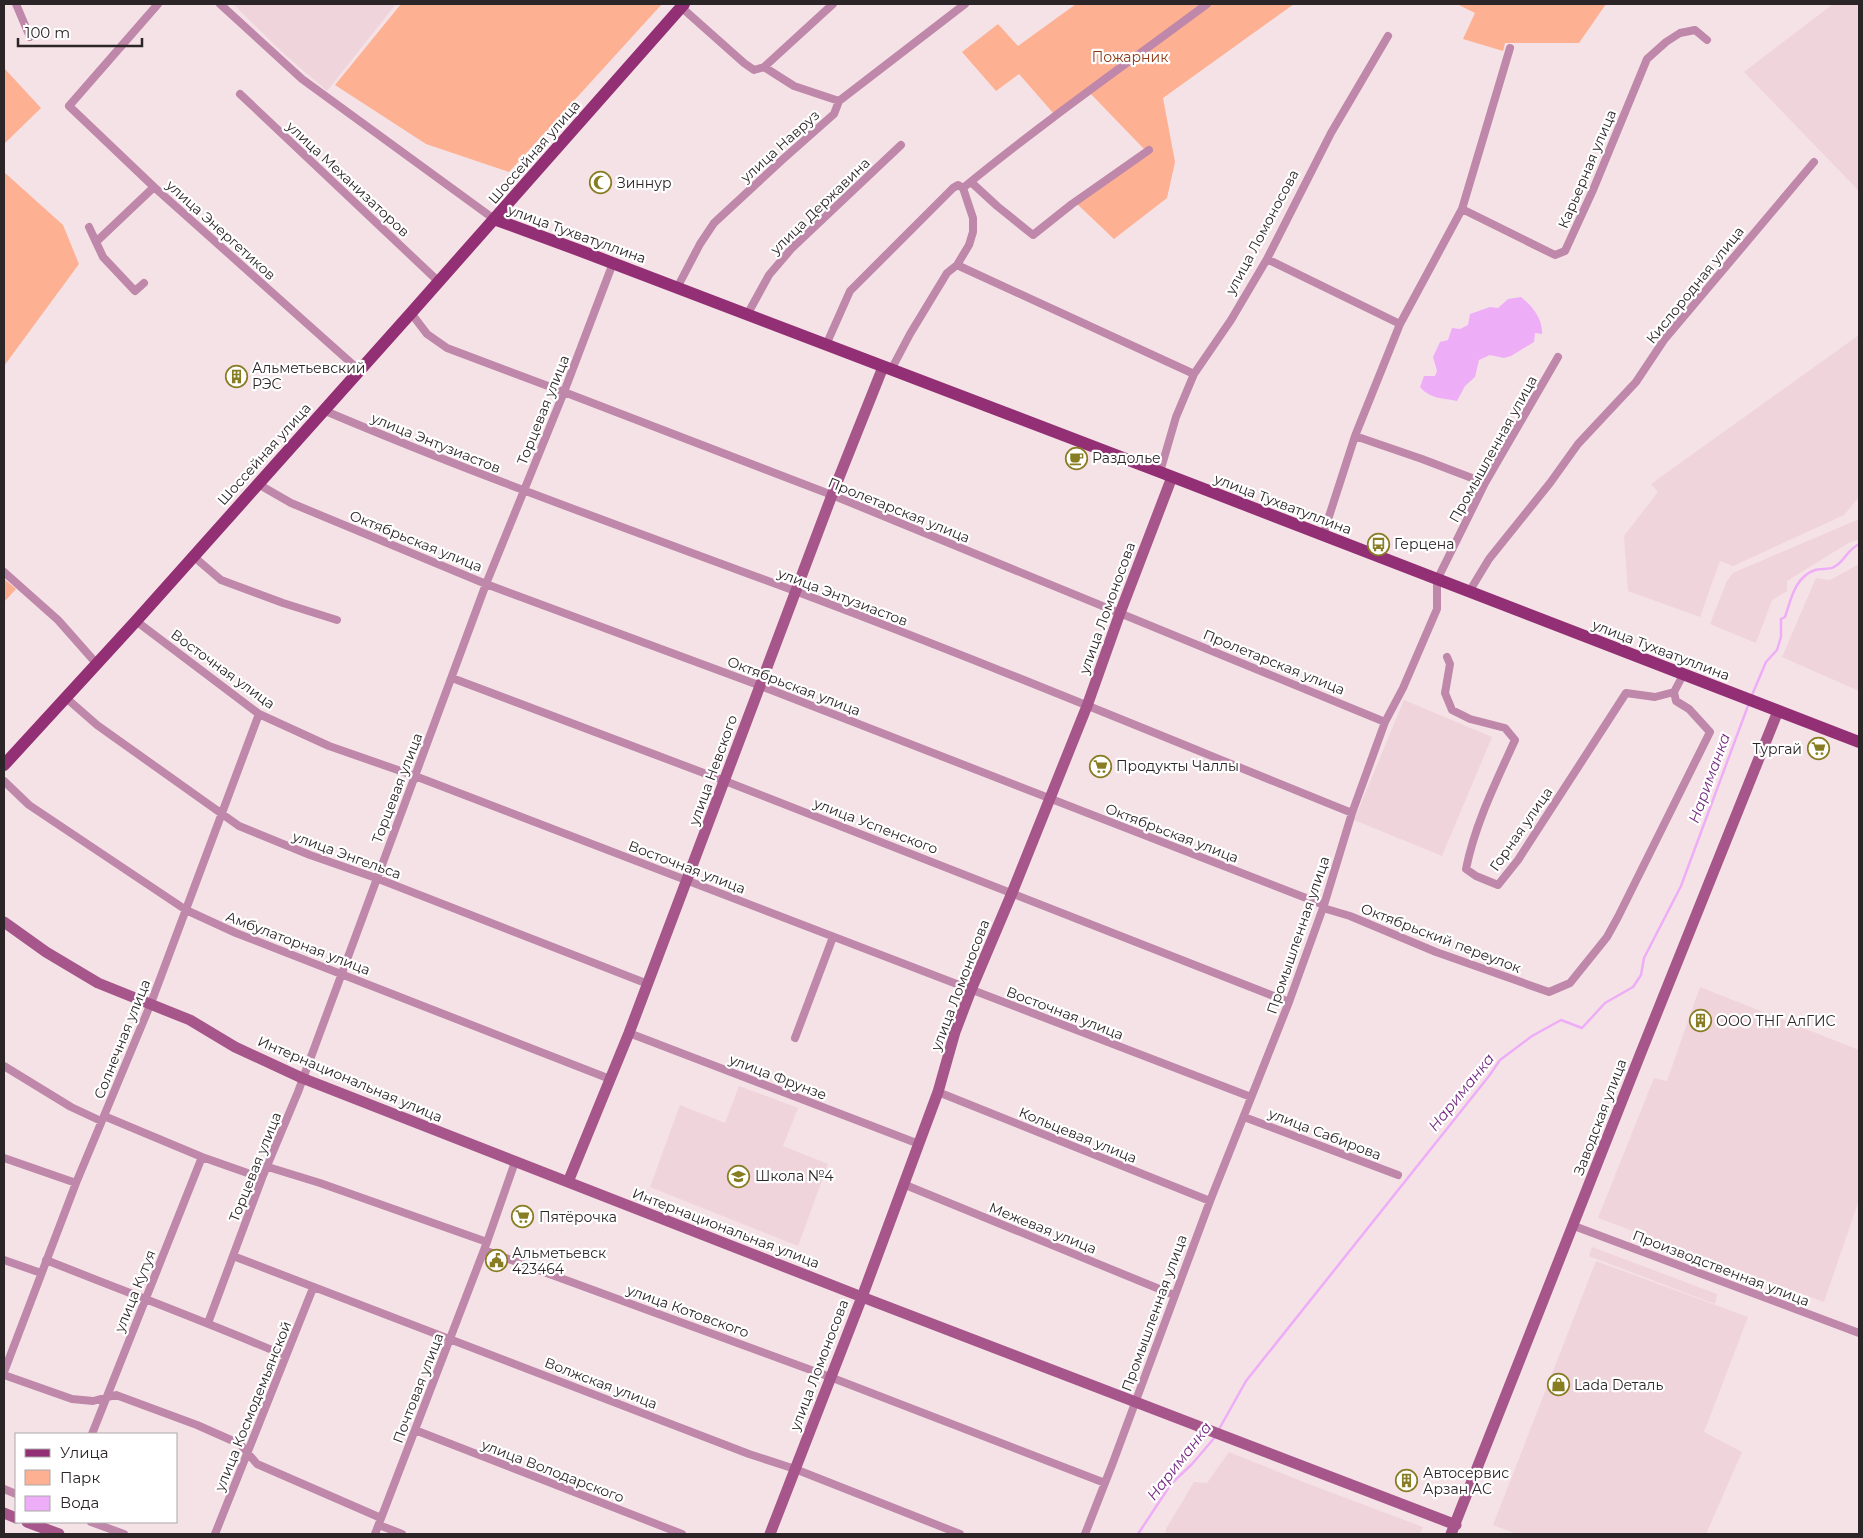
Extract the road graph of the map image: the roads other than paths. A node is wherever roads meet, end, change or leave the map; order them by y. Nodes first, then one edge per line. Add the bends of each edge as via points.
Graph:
1 (16, 4) edge
2 (158, 4) edge
3 (220, 4) edge
4 (833, 4) edge
5 (965, 4) edge
6 (1207, 4) edge
7 (682, 6) edge
8 (1388, 36) dead end
9 (30, 37) dead end
10 (1707, 40) dead end
11 (1510, 48) dead end
12 (764, 67) junction
13 (240, 94) dead end
14 (839, 101) junction
15 (901, 145) dead end
16 (1149, 150) dead end
17 (1814, 162) dead end
18 (971, 182) junction
19 (154, 187) junction
20 (963, 188) junction
21 (1462, 209) junction
22 (494, 219) junction
23 (89, 227) dead end
24 (96, 242) junction
25 (1267, 259) junction
26 (613, 263) junction
27 (957, 265) junction
28 (439, 282) junction
29 (144, 283) dead end
30 (677, 288) junction
31 (411, 313) junction
32 (747, 315) junction
33 (1400, 324) junction
34 (826, 345) junction
35 (1558, 357) dead end
36 (887, 368) junction
37 (359, 370) junction
38 (1194, 374) junction
39 (564, 392) junction
40 (323, 410) junction
41 (1355, 436) junction
42 (1166, 474) junction
43 (1485, 483) junction
44 (258, 484) junction
45 (524, 490) junction
46 (832, 496) junction
47 (1323, 535) junction
48 (194, 556) junction
49 (4, 572) edge
50 (1438, 580) junction
51 (486, 584) junction
52 (796, 591) junction
53 (1469, 592) junction
54 (1120, 612) junction
55 (337, 620) dead end
56 (136, 621) junction
57 (1447, 657) dead end
58 (96, 663) junction
59 (1683, 675) junction
60 (452, 678) junction
61 (761, 686) junction
62 (1674, 692) junction
63 (65, 697) junction
64 (1087, 706) junction
65 (1774, 709) junction
66 (260, 714) junction
67 (1385, 722) junction
68 (1859, 742) edge
69 (4, 765) edge
70 (415, 776) junction
71 (4, 781) edge
72 (725, 781) junction
73 (1051, 799) junction
74 (1352, 813) junction
75 (222, 815) junction
76 (376, 878) junction
77 (688, 881) junction
78 (1012, 893) junction
79 (1324, 906) junction
80 (186, 910) junction
81 (4, 922) edge
82 (833, 937) junction
83 (341, 973) junction
84 (648, 984) junction
85 (971, 990) junction
86 (1289, 1002) junction
87 (151, 1003) junction
88 (629, 1033) junction
89 (795, 1038) dead end
90 (4, 1066) edge
91 (302, 1078) junction
92 (610, 1079) junction
93 (938, 1092) junction
94 (1251, 1097) junction
95 (1244, 1117) junction
96 (102, 1119) junction
97 (918, 1144) junction
98 (202, 1157) junction
99 (4, 1158) edge
100 (515, 1162) junction
101 (268, 1167) junction
102 (1398, 1175) dead end
103 (262, 1178) junction
104 (568, 1182) junction
105 (76, 1184) junction
106 (904, 1184) junction
107 (1210, 1201) junction
108 (1574, 1226) junction
109 (485, 1246) junction
110 (233, 1256) junction
111 (4, 1260) edge
112 (46, 1260) junction
113 (40, 1274) junction
114 (314, 1288) junction
115 (1174, 1295) junction
116 (862, 1297) junction
117 (145, 1300) junction
118 (208, 1323) junction
119 (1859, 1333) edge
120 (450, 1340) junction
121 (286, 1356) junction
122 (4, 1373) edge
123 (830, 1377) junction
124 (107, 1397) junction
125 (1134, 1402) junction
126 (415, 1430) junction
127 (92, 1433) edge
128 (248, 1453) junction
129 (795, 1469) junction
130 (1105, 1483) junction
131 (380, 1521) junction
132 (30, 1523) edge
133 (94, 1523) edge
134 (1454, 1529) edge
135 (59, 1534) edge
136 (124, 1534) edge
137 (215, 1534) edge
138 (375, 1534) edge
139 (402, 1534) edge
140 (682, 1534) edge
141 (770, 1534) edge
142 (960, 1534) edge
143 (1085, 1534) edge

1 - 9 street
2 - 19 street, улица Энергетиков via 69,106
3 - 22 street, улица Тухватуллина via 302,79
4 - 12 street
5 - 14 street, улица Навруз
6 - 18 street
7 - 12 street via 744,63 754,70
7 - 22 main road, Шоссейная улица
8 - 25 street, улица Ломоносова via 1331,133
10 - 21 street, Карьерная улица via 1695,30 1680,33 1647,59 1565,251 1555,255
11 - 21 street
12 - 14 street via 794,86
13 - 28 street, улица Механизаторов
14 - 30 street, улица Навруз via 834,114 714,223
15 - 32 street, улица Державина via 792,248 770,275
16 - 18 street via 1034,235
17 - 53 street, Кислородная улица via 1664,340 1636,382 1578,444 1489,559
18 - 20 street
19 - 24 street
19 - 37 street, улица Энергетиков
20 - 27 street via 973,218 973,232
20 - 34 street via 958,185 953,188 850,291
21 - 33 street
22 - 26 main road, улица Тухватуллина
22 - 28 main road, Шоссейная улица
23 - 24 street
24 - 29 street via 109,264 135,291
25 - 33 street
25 - 38 street, улица Ломоносова
26 - 30 main road, улица Тухватуллина
26 - 39 street, Торцевая улица
27 - 36 street via 946,274
27 - 38 street
28 - 31 main road, Шоссейная улица
30 - 32 main road, улица Тухватуллина
31 - 37 main road, Шоссейная улица
31 - 39 street, Пролетарская улица via 427,334 447,348
32 - 34 main road, улица Тухватуллина
33 - 41 street
34 - 36 main road, улица Тухватуллина
35 - 43 street, Промышленная улица
36 - 42 main road, улица Тухватуллина
36 - 46 street, улица Невского
37 - 40 main road, Шоссейная улица
38 - 42 street, улица Ломоносова via 1176,417
39 - 45 street, Торцевая улица
39 - 46 street, Пролетарская улица
40 - 44 main road, Шоссейная улица
40 - 45 street, улица Энтузиастов
41 - 43 street
41 - 47 street
42 - 47 main road, улица Тухватуллина
42 - 54 street, улица Ломоносова
43 - 50 street, Промышленная улица
44 - 48 main road, Шоссейная улица
44 - 51 street, Октябрьская улица via 291,504
45 - 51 street, Торцевая улица
45 - 52 street, улица Энтузиастов
46 - 52 street, улица Невского
46 - 54 street, Пролетарская улица
47 - 50 main road, улица Тухватуллина
48 - 55 street via 221,580 282,604
48 - 56 main road, Шоссейная улица
49 - 58 street via 58,620
50 - 53 main road, улица Тухватуллина
50 - 67 street, Промышленная улица via 1437,609
51 - 60 street, Торцевая улица
51 - 61 street, Октябрьская улица
52 - 61 street, улица Невского
52 - 64 street, улица Энтузиастов
53 - 59 main road, улица Тухватуллина
54 - 64 street, улица Ломоносова
54 - 67 street, Пролетарская улица
56 - 58 main road, Шоссейная улица
56 - 66 street, Восточная улица
57 - 62 street, Горная улица via 1450,664 1445,693 1452,710 1470,719 1506,728 1515,740 1479,822 1466,869 1498,885 1626,693 1655,697
58 - 63 main road, Шоссейная улица
59 - 62 street
59 - 65 main road, улица Тухватуллина
60 - 70 street, Торцевая улица
60 - 72 street, улица Успенского
61 - 72 street, улица Невского
61 - 73 street, Октябрьская улица
62 - 79 street, Октябрьский переулок via 1676,701 1689,709 1710,732 1607,937 1570,983 1549,992 1436,952
63 - 69 main road, Шоссейная улица
63 - 75 street, улица Энгельса via 97,725
64 - 73 street, улица Ломоносова
64 - 74 street, улица Энтузиастов
65 - 68 main road, улица Тухватуллина
65 - 108 street, Заводская улица
66 - 70 street, Восточная улица via 329,746
66 - 75 street, Солнечная улица
67 - 74 street, Промышленная улица
70 - 76 street, Торцевая улица
70 - 77 street, Восточная улица
71 - 80 street, Амбулаторная улица via 30,805
72 - 77 street, улица Невского
72 - 78 street, улица Успенского
73 - 78 street, улица Ломоносова
73 - 79 street, Октябрьская улица
74 - 79 street, Промышленная улица
75 - 76 street, улица Энгельса via 239,826 310,856
75 - 80 street, Солнечная улица
76 - 83 street, Торцевая улица
76 - 84 street, улица Энгельса
77 - 82 street, Восточная улица
77 - 84 street, улица Невского
78 - 85 street, улица Ломоносова
78 - 86 street, улица Успенского
79 - 86 street, Промышленная улица
80 - 83 street, Амбулаторная улица
80 - 87 street, Солнечная улица
81 - 87 street, Интернациональная улица via 98,983
82 - 85 street, Восточная улица
82 - 89 street
83 - 91 street, Торцевая улица
83 - 92 street, Амбулаторная улица
84 - 88 street, улица Невского
85 - 93 street, улица Ломоносова
85 - 94 street, Восточная улица
86 - 94 street, Промышленная улица
87 - 91 street, Интернациональная улица
87 - 96 street, Солнечная улица
88 - 92 street, улица Невского
88 - 97 street, улица Фрунзе
90 - 96 street via 71,1107
91 - 100 street, Интернациональная улица
91 - 101 street, Торцевая улица
92 - 104 street, улица Невского
93 - 97 street, улица Ломоносова
93 - 107 street, Кольцевая улица
94 - 95 street, Промышленная улица
95 - 102 street, улица Сабирова
95 - 107 street, Промышленная улица
96 - 98 street
96 - 105 street, Солнечная улица
97 - 106 street, улица Ломоносова
98 - 103 street
98 - 117 street, улица Кутуя
99 - 105 street
100 - 104 street, Интернациональная улица
100 - 109 street, Почтовая улица
101 - 103 street, Торцевая улица
101 - 109 street, улица Котовского via 320,1182
103 - 110 street, Торцевая улица
104 - 116 street, Интернациональная улица
105 - 112 street, Солнечная улица
106 - 115 street, Межевая улица
106 - 116 street, улица Ломоносова
107 - 115 street, Промышленная улица
108 - 119 street, Производственная улица
108 - 134 street, Заводская улица
109 - 120 street, Почтовая улица
109 - 123 street, улица Котовского
110 - 114 street, Волжская улица
110 - 118 street, Торцевая улица
111 - 113 street
112 - 113 street, Солнечная улица
112 - 117 street
113 - 122 street, Солнечная улица
114 - 120 street, Волжская улица
114 - 121 street, улица Космодемьянской
115 - 125 street, Промышленная улица
116 - 123 street, улица Ломоносова
116 - 125 street, Интернациональная улица
117 - 118 street
117 - 124 street, улица Кутуя
118 - 121 street
120 - 126 street, Почтовая улица
120 - 129 street, Волжская улица
121 - 128 street, улица Космодемьянской
122 - 124 street via 72,1399 93,1401
123 - 129 street, улица Ломоносова
123 - 130 street, улица Котовского
124 - 127 street, улица Кутуя
124 - 128 street via 116,1395 196,1424 240,1444
125 - 130 street, Промышленная улица
125 - 134 street, Интернациональная улица
126 - 131 street, Почтовая улица
126 - 140 street, улица Володарского
128 - 131 street via 257,1464
128 - 137 street, улица Космодемьянской
129 - 141 street, улица Ломоносова
129 - 142 street, Волжская улица
130 - 143 street, Промышленная улица
131 - 138 street, Почтовая улица
131 - 139 street
132 - 135 street
133 - 136 street

